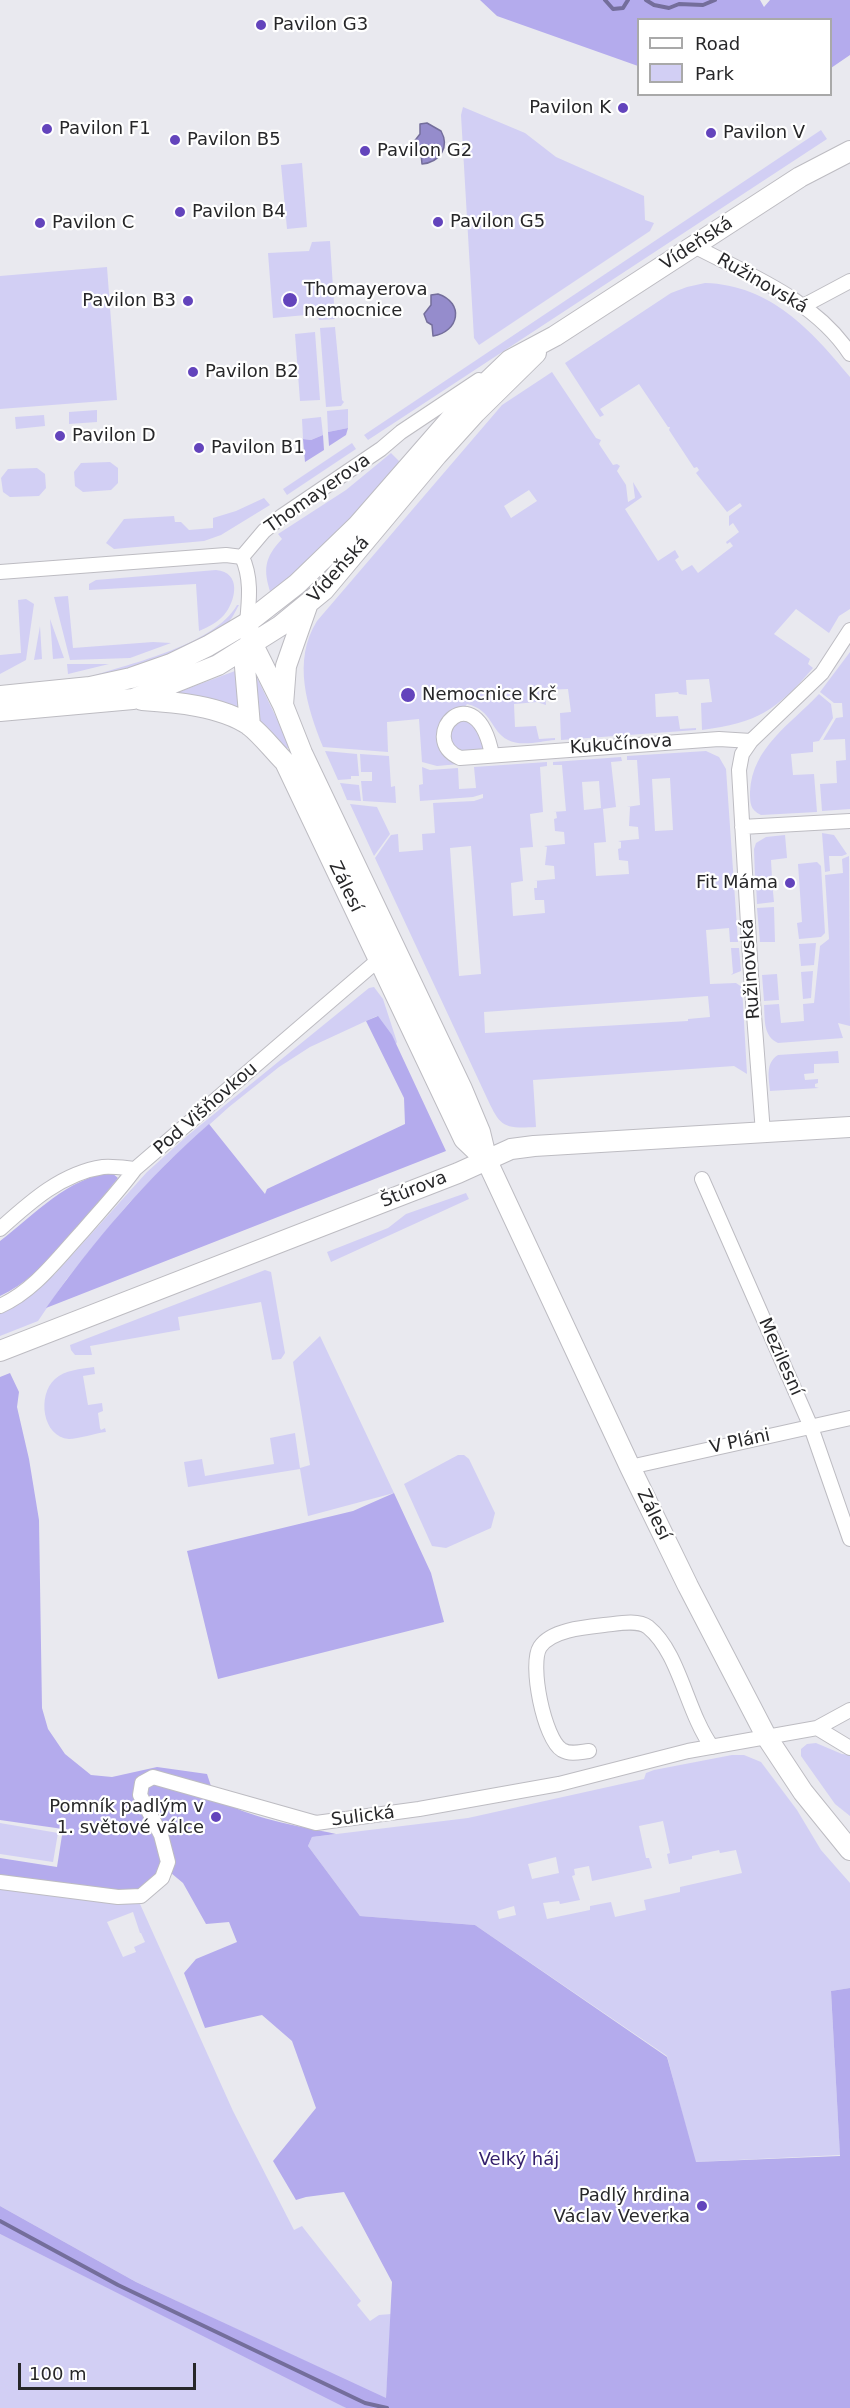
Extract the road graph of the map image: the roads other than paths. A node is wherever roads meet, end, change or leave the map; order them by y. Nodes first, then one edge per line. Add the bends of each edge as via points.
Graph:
1 (850, 151) edge
2 (694, 246) junction
3 (850, 281) edge
4 (805, 305) junction
5 (551, 339) junction
6 (850, 354) edge
7 (510, 360) junction
8 (242, 558) junction
9 (0, 572) edge
10 (307, 606) junction
11 (247, 623) junction
12 (850, 630) edge
13 (252, 643) junction
14 (0, 696) edge
15 (133, 699) junction
16 (283, 705) junction
17 (0, 711) edge
18 (250, 726) junction
19 (751, 741) junction
20 (492, 755) dead end
21 (850, 821) edge
22 (742, 827) junction
23 (386, 954) junction
24 (850, 1127) edge
25 (763, 1133) junction
26 (487, 1161) junction
27 (135, 1169) junction
28 (702, 1179) dead end
29 (0, 1229) edge
30 (0, 1306) edge
31 (0, 1351) edge
32 (850, 1418) edge
33 (811, 1427) junction
34 (630, 1467) junction
35 (850, 1539) edge
36 (850, 1710) edge
37 (818, 1728) junction
38 (766, 1736) junction
39 (712, 1747) junction
40 (850, 1748) edge
41 (589, 1751) dead end
42 (850, 1850) edge
43 (0, 1882) edge

1 - 2 main road, Vídeňská via 800,177
2 - 4 street, Ružinovská
2 - 5 main road, Vídeňská
3 - 4 street
4 - 6 street, Ružinovská
5 - 7 main road, Vídeňská
5 - 10 main road, Vídeňská via 467,421
7 - 8 street, Thomayerova via 282,516
7 - 11 main road, Vídeňská via 460,408 357,526 297,584
8 - 9 street via 226,555
8 - 11 street via 250,590
10 - 13 main road, Vídeňská
10 - 16 main road via 286,666
11 - 13 main road
11 - 14 main road, Vídeňská via 171,664 131,678 90,687
12 - 19 street, Ružinovská via 822,673
13 - 15 main road, Vídeňská via 218,665
13 - 16 main road, Zálesí
13 - 18 main road via 245,668
15 - 17 main road, Vídeňská
15 - 18 main road, Zálesí via 186,703
16 - 23 main road, Zálesí
18 - 23 main road, Zálesí via 285,762
19 - 20 street, Kukučínova via 719,739
19 - 22 street, Ružinovská via 742,754 739,771
21 - 22 street
22 - 25 street, Ružinovská
23 - 26 main road, Zálesí via 462,1089 480,1131
23 - 27 street, Pod Višňovkou
24 - 25 main road, Štúrova
25 - 26 main road, Štúrova via 534,1146 511,1149
26 - 31 main road, Štúrova
26 - 34 main road, Zálesí
27 - 29 street via 104,1167 70,1176 28,1204
27 - 30 street, Pod Višňovkou via 45,1272 20,1295
28 - 33 street, Mezilesní
32 - 33 street, V Pláni
33 - 34 street, V Pláni
33 - 35 street, Mezilesní
34 - 38 main road, Zálesí
36 - 37 street, Sulická
37 - 38 street, Sulická
37 - 40 street
38 - 39 street, Sulická
38 - 42 main road, Zálesí via 803,1792
39 - 41 street via 694,1718 660,1639 645,1625 626,1622 554,1635 540,1647 536,1664 538,1683 551,1738 561,1749 572,1753
39 - 43 street, Sulická via 547,1786 316,1823 153,1777 142,1783 140,1796 160,1835 168,1862 162,1878 141,1896 118,1897

